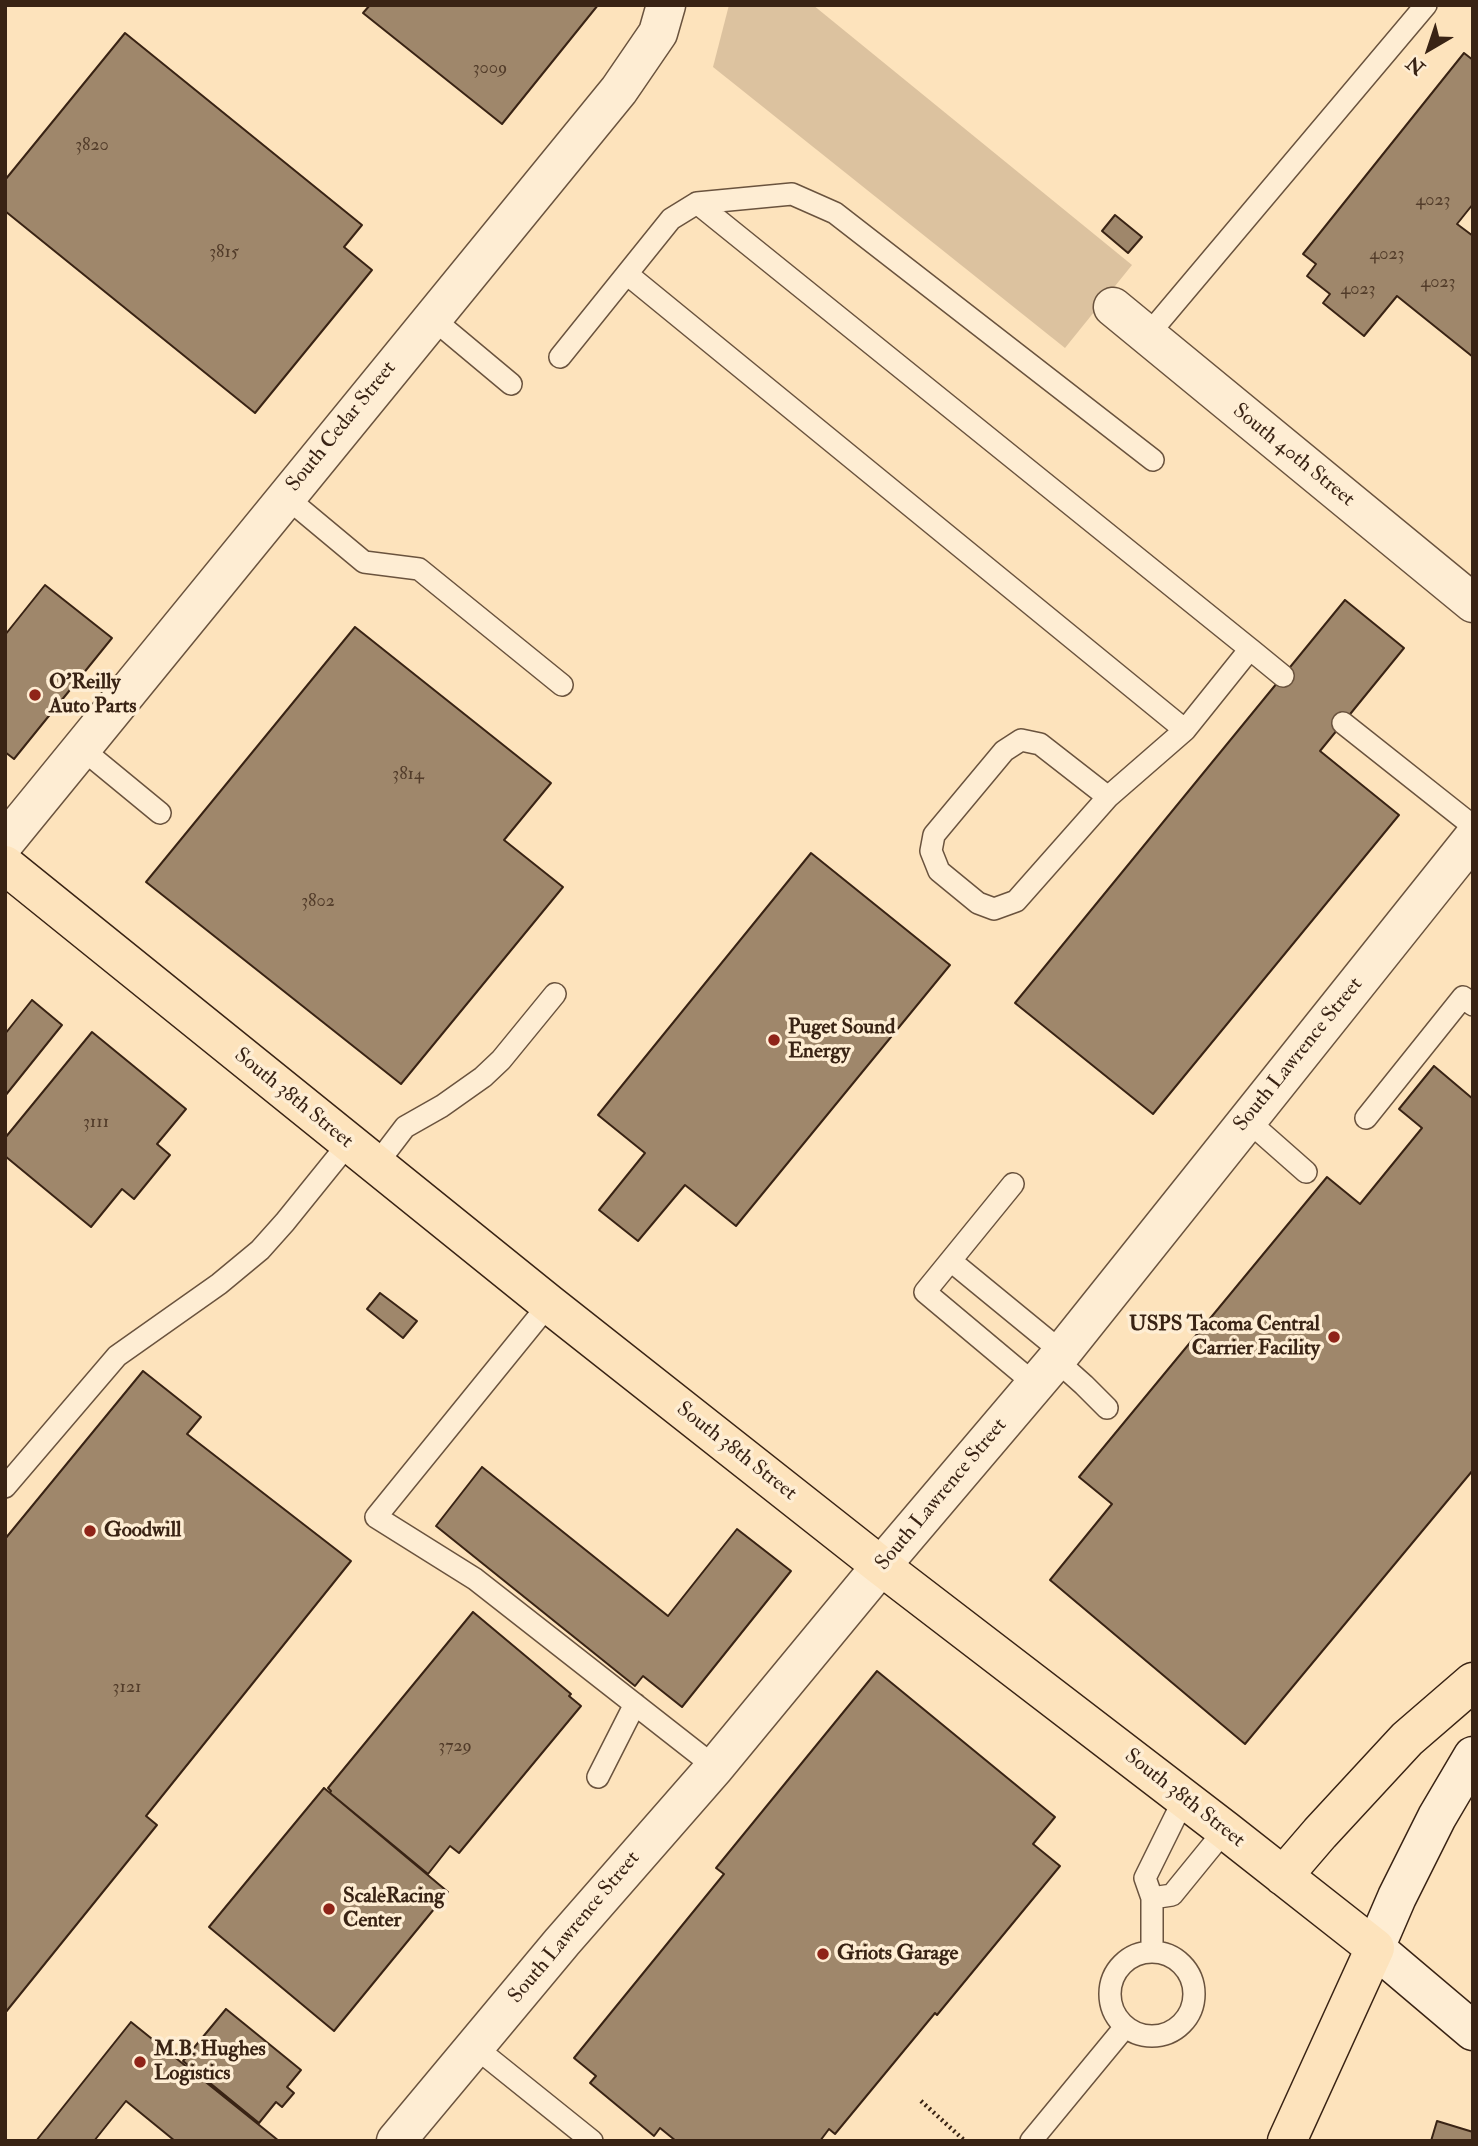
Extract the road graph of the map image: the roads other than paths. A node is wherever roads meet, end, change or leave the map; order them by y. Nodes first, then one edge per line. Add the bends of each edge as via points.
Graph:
1 (666, 5) edge
2 (1426, 5) edge
3 (697, 202) junction
4 (627, 274) junction
5 (1113, 307) dead end
6 (432, 318) junction
7 (1147, 336) junction
8 (560, 358) dead end
9 (511, 384) dead end
10 (1153, 460) dead end
11 (286, 497) junction
12 (1467, 588) edge
13 (1250, 649) junction
14 (1283, 676) dead end
15 (562, 685) dead end
16 (1343, 723) dead end
17 (1185, 730) junction
18 (81, 748) junction
19 (1108, 797) junction
20 (160, 813) dead end
21 (1473, 826) edge
22 (1473, 838) edge
23 (5, 842) edge
24 (5, 865) edge
25 (555, 994) dead end
26 (1473, 1006) edge
27 (1366, 1118) dead end
28 (1247, 1120) junction
29 (362, 1154) junction
30 (1306, 1172) dead end
31 (1013, 1184) dead end
32 (951, 1261) junction
33 (549, 1304) junction
34 (1051, 1366) junction
35 (1107, 1408) dead end
36 (5, 1488) edge
37 (881, 1566) junction
38 (1473, 1682) edge
39 (635, 1704) junction
40 (1473, 1756) edge
41 (715, 1767) junction
42 (598, 1777) dead end
43 (1184, 1799) junction
44 (1225, 1830) junction
45 (1283, 1876) junction
46 (1152, 1898) junction
47 (1374, 1948) junction
48 (1152, 1952) junction
49 (1125, 2026) junction
50 (1473, 2031) edge
51 (475, 2047) junction
52 (396, 2141) edge
53 (592, 2141) edge
54 (1031, 2141) edge
55 (1287, 2141) edge

1 - 6 street, South Cedar Street via 658,33 634,70
2 - 7 lane
3 - 4 lane via 671,219
3 - 10 lane via 792,194 835,213
3 - 13 lane
4 - 8 lane
4 - 17 lane
5 - 7 street, South 40th Street
6 - 9 lane
6 - 11 street, South Cedar Street
7 - 12 street, South 40th Street
11 - 15 lane via 364,562 419,569
11 - 18 street, South Cedar Street
13 - 14 lane
13 - 17 lane
16 - 21 lane
17 - 19 lane
18 - 20 lane
18 - 23 street, South Cedar Street
19 - 19 lane via 1040,744 1021,740 1004,751 934,835 931,851 939,871 978,904 994,909 1016,901
22 - 28 street, South Lawrence Street
24 - 29 main road, South 38th Street
25 - 29 lane via 483,1077
26 - 27 lane via 1463,997
28 - 30 lane
28 - 34 street, South Lawrence Street
29 - 33 main road, South 38th Street
29 - 36 lane via 219,1284 117,1356
31 - 32 lane
32 - 34 lane
32 - 34 lane via 925,1292
33 - 37 main road, South 38th Street
33 - 39 lane via 376,1517 475,1578
34 - 35 lane via 1084,1385
34 - 37 street, South Lawrence Street
37 - 41 street, South Lawrence Street
37 - 43 main road, South 38th Street
38 - 45 main road via 1406,1739
39 - 41 lane
39 - 42 lane
40 - 47 street via 1437,1817
41 - 51 street, South Lawrence Street
43 - 44 main road, South 38th Street
43 - 46 lane via 1144,1878
44 - 45 main road, South 38th Street
44 - 46 lane via 1172,1895
45 - 47 main road, South 38th Street
46 - 48 lane
47 - 50 street, South 38th Street
47 - 55 main road
48 - 49 lane via 1131,1958 1116,1973 1111,2002
48 - 49 lane via 1179,1962 1188,1973 1193,1987 1189,2015 1166,2034 1138,2034
49 - 54 lane
51 - 52 street, South Lawrence Street
51 - 53 lane

